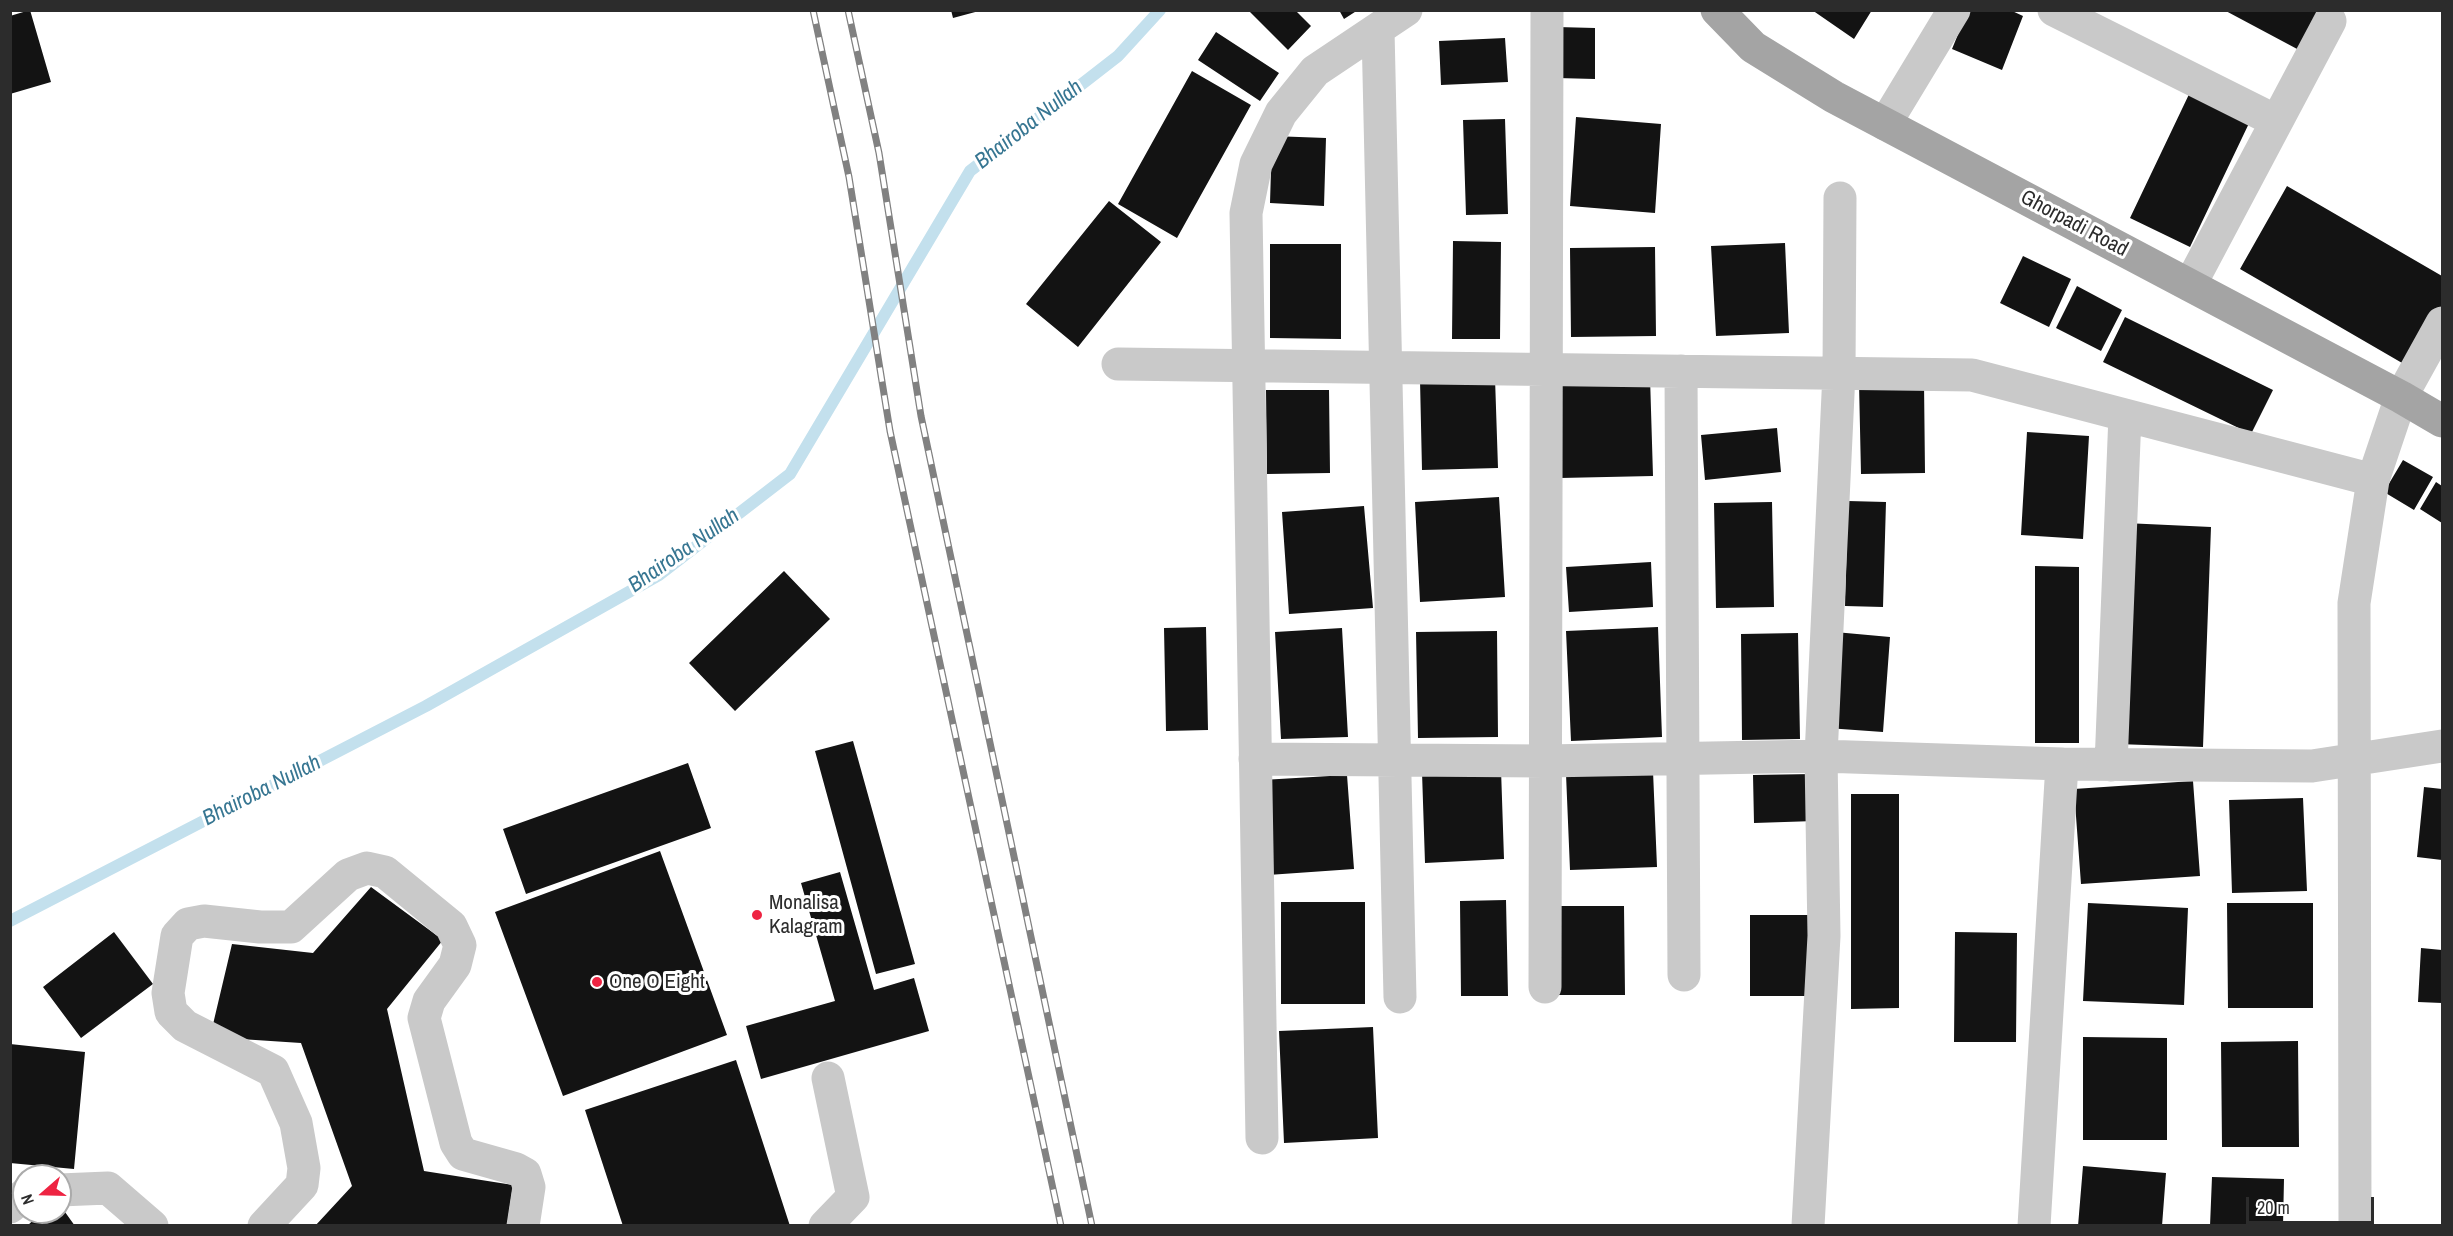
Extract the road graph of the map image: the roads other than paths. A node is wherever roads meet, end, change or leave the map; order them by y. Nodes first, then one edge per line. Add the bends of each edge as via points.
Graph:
1 (1406, 10) edge
2 (1547, 10) edge
3 (1717, 10) edge
4 (1953, 10) edge
5 (2054, 10) edge
6 (2330, 21) dead end
7 (1377, 30) junction
8 (2276, 121) junction
9 (1885, 123) junction
10 (1840, 198) dead end
11 (2190, 285) junction
12 (2442, 323) edge
13 (1118, 364) dead end
14 (1248, 365) junction
15 (1384, 367) junction
16 (1546, 370) junction
17 (1681, 371) junction
18 (1839, 373) junction
19 (2401, 397) junction
20 (2125, 415) junction
21 (2442, 422) edge
22 (2373, 480) junction
23 (2442, 746) edge
24 (1821, 756) junction
25 (1682, 758) junction
26 (1255, 759) junction
27 (1393, 760) junction
28 (2355, 760) junction
29 (1545, 761) junction
30 (2062, 764) junction
31 (2111, 765) junction
32 (1684, 975) dead end
33 (1545, 987) dead end
34 (1400, 997) dead end
35 (828, 1078) dead end
36 (1262, 1138) dead end
37 (72, 1190) edge
38 (152, 1226) edge
39 (264, 1226) edge
40 (523, 1226) edge
41 (825, 1226) edge
42 (1808, 1226) edge
43 (2034, 1226) edge
44 (2355, 1226) edge

1 - 7 street
2 - 16 street
3 - 9 main road, Ghorpadi Road via 1753,47
4 - 9 street
5 - 8 street
6 - 8 street
7 - 14 street via 1315,71 1281,113 1256,164 1246,213
7 - 15 street
8 - 11 street
9 - 11 main road, Ghorpadi Road
10 - 18 street
11 - 19 main road, Ghorpadi Road
12 - 19 street
13 - 14 street
14 - 15 street
14 - 26 street
15 - 16 street
15 - 27 street
16 - 17 street
16 - 29 street
17 - 18 street
17 - 25 street
18 - 20 street via 1972,375
18 - 24 street
19 - 21 main road, Ghorpadi Road
19 - 22 street
20 - 22 street
20 - 31 street
22 - 28 street via 2354,603
23 - 28 street
24 - 25 street
24 - 30 street
24 - 42 street via 1824,936
25 - 29 street
25 - 32 street
26 - 27 street
26 - 36 street
27 - 29 street
27 - 34 street
28 - 31 street via 2312,766
28 - 44 street
29 - 33 street
30 - 31 street
30 - 43 street
35 - 41 street via 853,1197
37 - 38 street via 108,1188
39 - 40 street via 302,1185 304,1168 296,1123 273,1071 185,1026 171,1012 168,993 177,936 188,924 204,921 291,927 348,875 367,868 385,872 451,926 460,945 455,965 429,1001 424,1018 427,1037 456,1143 463,1154 525,1174 529,1187

